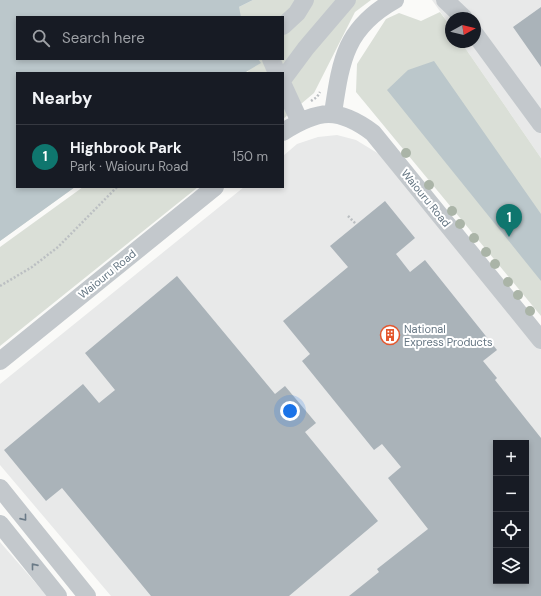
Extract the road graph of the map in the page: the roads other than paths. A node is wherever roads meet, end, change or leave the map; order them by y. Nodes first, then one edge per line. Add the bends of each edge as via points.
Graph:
1 (305, 0) edge
2 (347, 0) edge
3 (395, 0) edge
4 (445, 0) edge
5 (375, 5) edge
6 (458, 12) edge
7 (284, 25) edge
8 (481, 42) edge
9 (271, 60) edge
10 (277, 72) edge
11 (284, 78) edge
12 (284, 88) edge
13 (333, 113) junction
14 (300, 122) junction
15 (541, 124) edge
16 (284, 131) edge
17 (214, 188) edge
18 (541, 340) edge
19 (0, 361) edge
20 (0, 488) edge
21 (0, 524) edge
22 (73, 579) junction
23 (57, 595) edge
24 (87, 596) edge

1 - 7 street via 297,13
2 - 11 street
3 - 5 street
4 - 6 street
5 - 13 street via 348,46 341,62
8 - 15 street
9 - 10 street
12 - 14 street
13 - 14 street
13 - 18 street, Waiouru Road via 362,125 373,133
14 - 16 street
17 - 19 street, Waiouru Road
20 -> 22 street
23 -> 21 street
22 - 23 street
22 - 24 street

